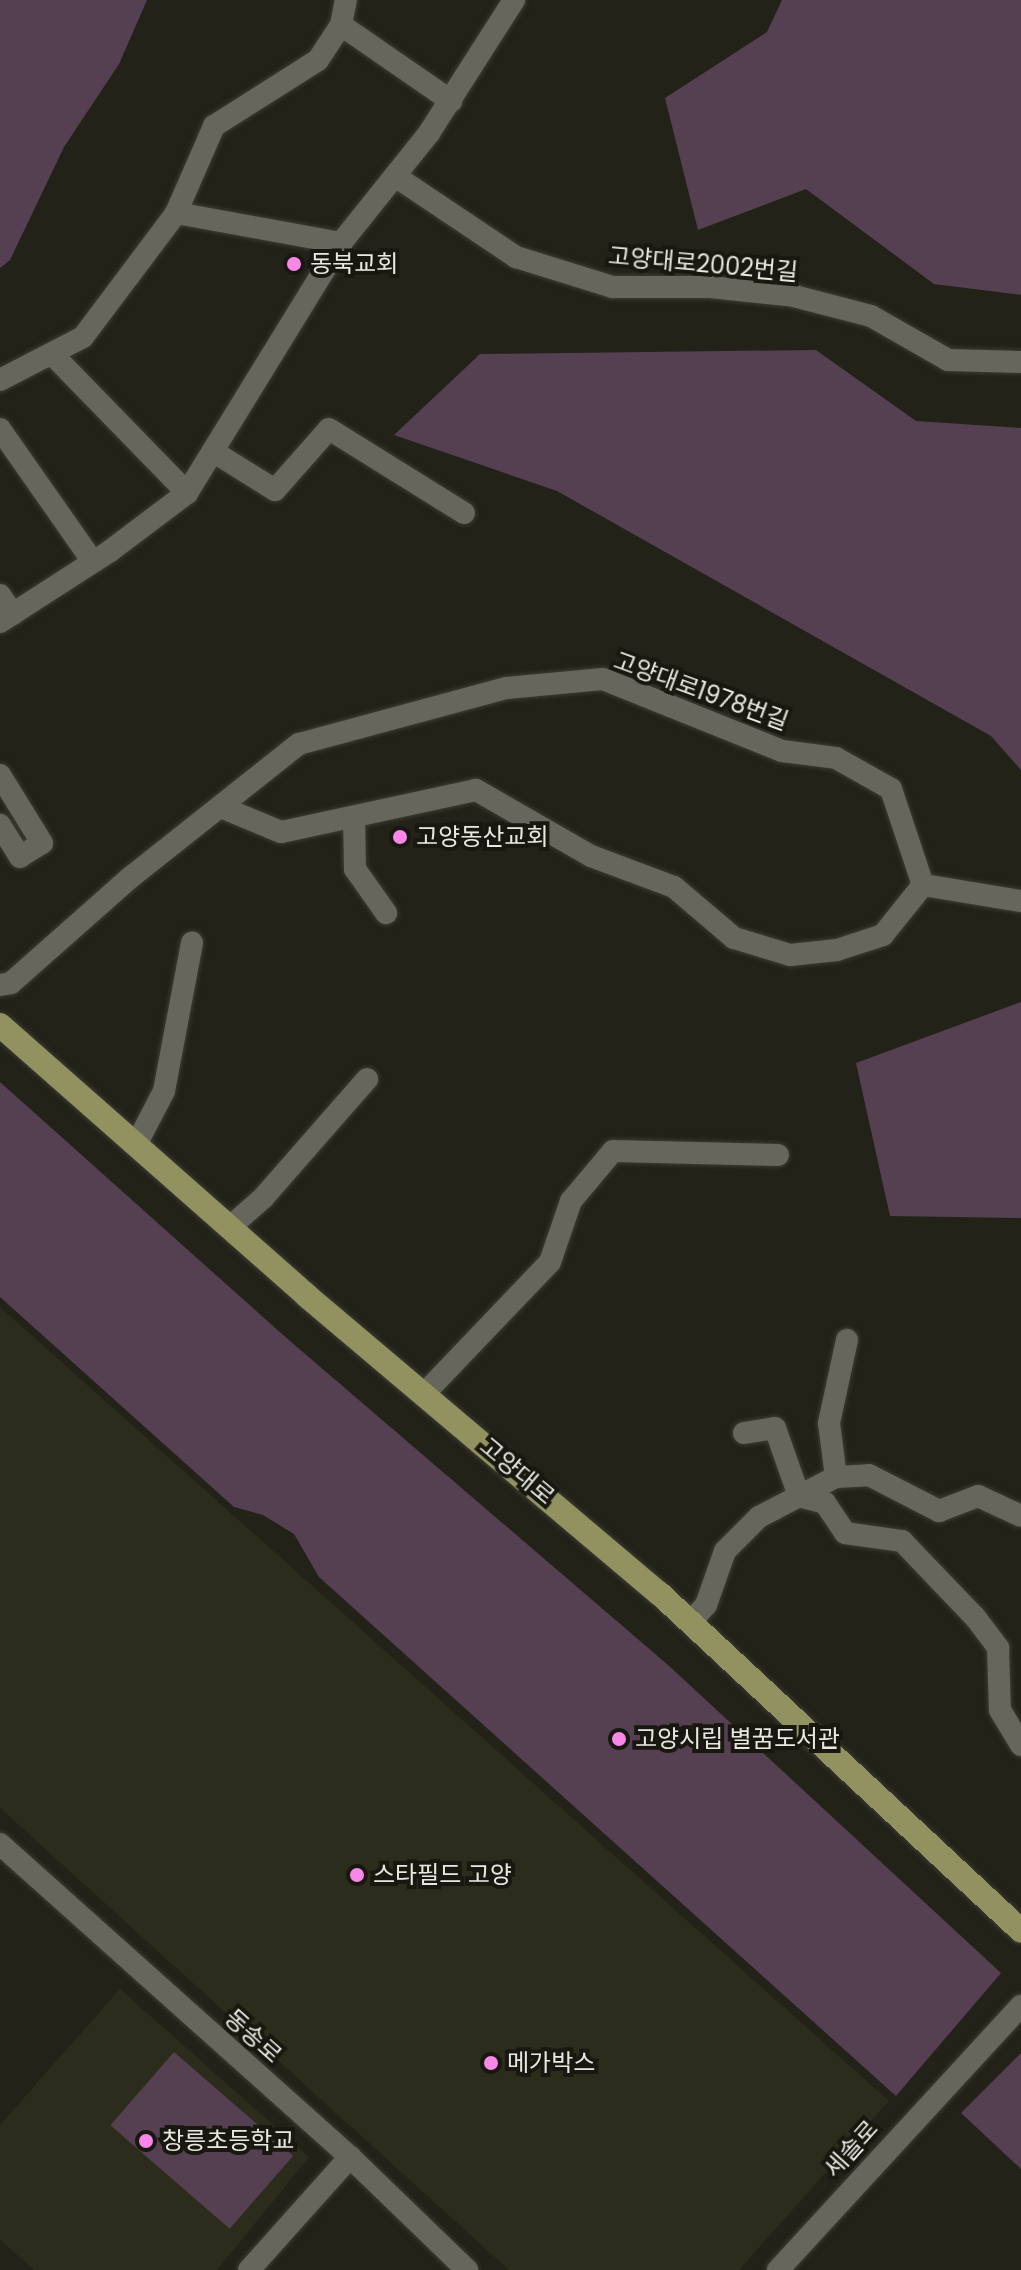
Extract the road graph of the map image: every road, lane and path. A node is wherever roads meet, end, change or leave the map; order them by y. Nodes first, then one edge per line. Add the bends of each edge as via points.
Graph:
1 (346, 0) edge
2 (514, 0) edge
3 (341, 25) junction
4 (451, 101) junction
5 (395, 176) junction
6 (176, 213) junction
7 (341, 243) junction
8 (54, 356) junction
9 (1021, 362) edge
10 (0, 380) edge
11 (0, 429) edge
12 (214, 452) junction
13 (187, 493) junction
14 (464, 513) dead end
15 (93, 562) junction
16 (0, 595) edge
17 (6, 618) edge
18 (0, 775) edge
19 (223, 808) junction
20 (354, 817) junction
21 (0, 825) edge
22 (923, 885) junction
23 (1021, 901) edge
24 (386, 913) dead end
25 (192, 943) dead end
26 (0, 985) edge
27 (0, 1025) edge
28 (367, 1079) dead end
29 (136, 1145) junction
30 (778, 1155) dead end
31 (230, 1227) junction
32 (847, 1340) dead end
33 (424, 1394) junction
34 (744, 1433) dead end
35 (836, 1477) junction
36 (799, 1496) junction
37 (1021, 1516) edge
38 (691, 1622) junction
39 (1021, 1745) edge
40 (0, 1844) edge
41 (1021, 1931) edge
42 (1021, 2006) edge
43 (350, 2157) junction
44 (249, 2270) edge
45 (467, 2270) edge
46 (778, 2270) edge

1 - 3 street
2 - 4 street
3 - 4 street
3 - 6 street via 318,60 214,126
4 - 5 street
5 - 7 street
5 - 9 street, 고양대로2002번길 via 516,257 613,287 710,287 794,296 871,316 948,360
6 - 7 street
6 - 8 street via 83,337
7 - 12 street
8 - 10 street
8 - 13 street
11 - 15 street
12 - 13 street
12 - 14 street via 275,490 329,429
13 - 15 street
15 - 17 street
16 - 17 street
18 - 21 street via 42,843 20,857
19 - 20 street via 281,832
19 - 22 street, 고양대로1978번길 via 299,744 507,688 603,679 782,751 836,758 891,789
19 - 26 street, 고양대로1978번길 via 131,877 11,983
20 - 22 street via 476,790 591,856 674,887 734,938 790,955 837,950 883,935
20 - 24 street via 355,869
22 - 23 street
25 - 29 street via 164,1091
27 - 29 main road, 고양대로
28 - 31 street via 263,1198
29 - 31 main road, 고양대로
30 - 33 street via 613,1151 571,1201 550,1262
31 - 33 main road, 고양대로
32 - 35 street via 829,1423
33 - 38 main road, 고양대로
34 - 36 street via 775,1428
35 - 36 street
35 - 37 street via 869,1475 939,1511 978,1496
36 - 38 street via 759,1517 725,1551 706,1605
36 - 39 street via 825,1503 845,1533 902,1541 975,1617 998,1648 1000,1710
38 - 41 main road, 고양대로
40 - 43 street, 동송로
42 - 46 street, 세솔로
43 - 44 street
43 - 45 street, 동송로

